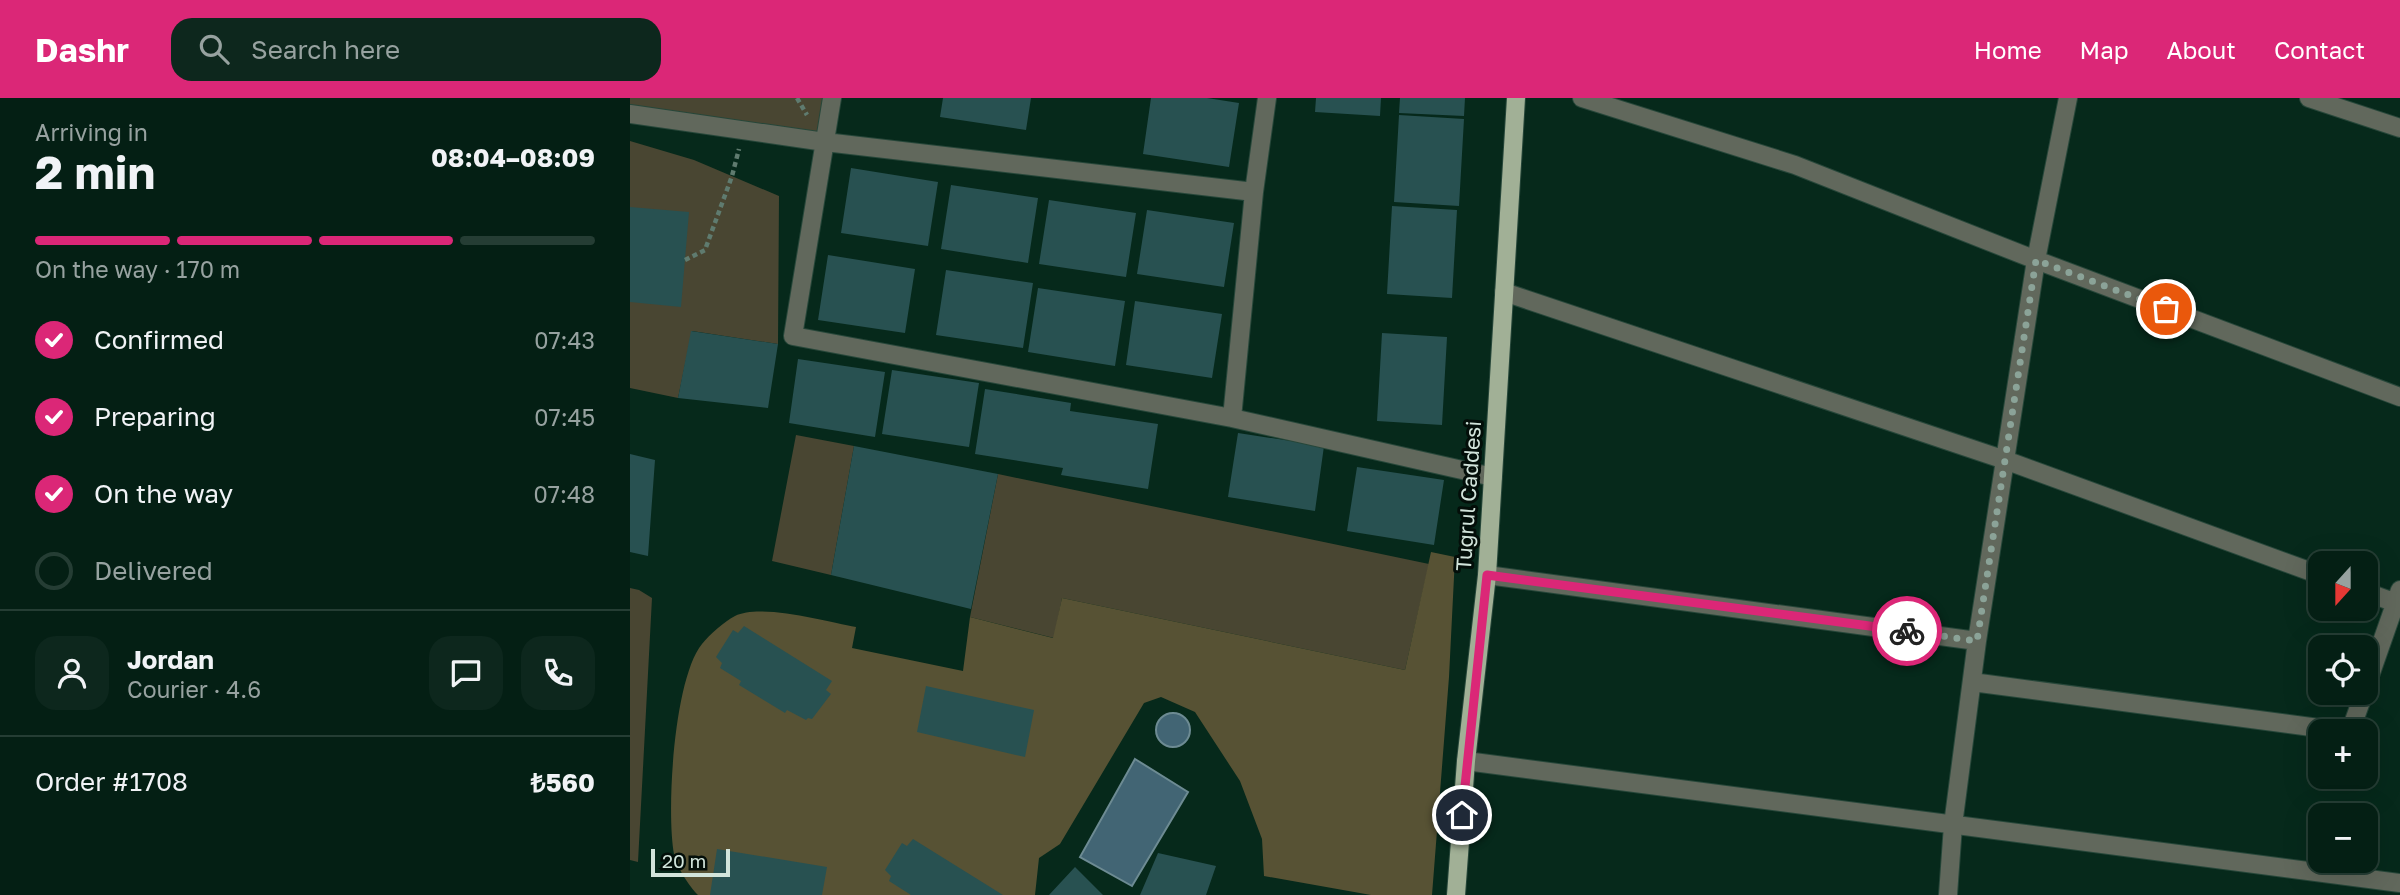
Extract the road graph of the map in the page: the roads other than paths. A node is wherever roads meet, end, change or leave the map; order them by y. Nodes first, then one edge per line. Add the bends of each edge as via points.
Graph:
1 (832, 98) edge
2 (1267, 98) edge
3 (1516, 98) edge
4 (1582, 98) edge
5 (2068, 98) edge
6 (2309, 98) edge
7 (630, 114) edge
8 (2400, 128) edge
9 (825, 142) junction
10 (1254, 192) junction
11 (2036, 260) junction
12 (1504, 292) junction
13 (2400, 397) edge
14 (1232, 418) junction
15 (2005, 460) junction
16 (1493, 477) junction
17 (2308, 571) edge
18 (1487, 575) junction
19 (2378, 594) edge
20 (2398, 596) edge
21 (1977, 641) junction
22 (2378, 653) edge
23 (1972, 682) junction
24 (2308, 726) edge
25 (1466, 761) junction
26 (1953, 825) junction
27 (2400, 883) edge
28 (1455, 895) edge
29 (1948, 895) edge

1 - 9 street
2 - 10 street
3 - 12 main road, Tuğrul Caddesi
4 - 11 street via 1795,164
5 - 11 street
6 - 8 street
7 - 9 street
9 - 10 street
9 - 14 street via 793,336
10 - 14 street
11 - 13 street
11 - 15 street
12 - 15 street
12 - 16 main road, Tuğrul Caddesi
14 - 16 street
15 - 17 street
15 - 21 street
16 - 18 main road, Tuğrul Caddesi
18 - 21 street
18 - 25 main road, Tuğrul Caddesi
19 - 20 street
20 - 22 street
21 - 23 street
23 - 24 street
23 - 26 street
25 - 26 street
25 - 28 main road, Tuğrul Caddesi
26 - 27 street
26 - 29 street

